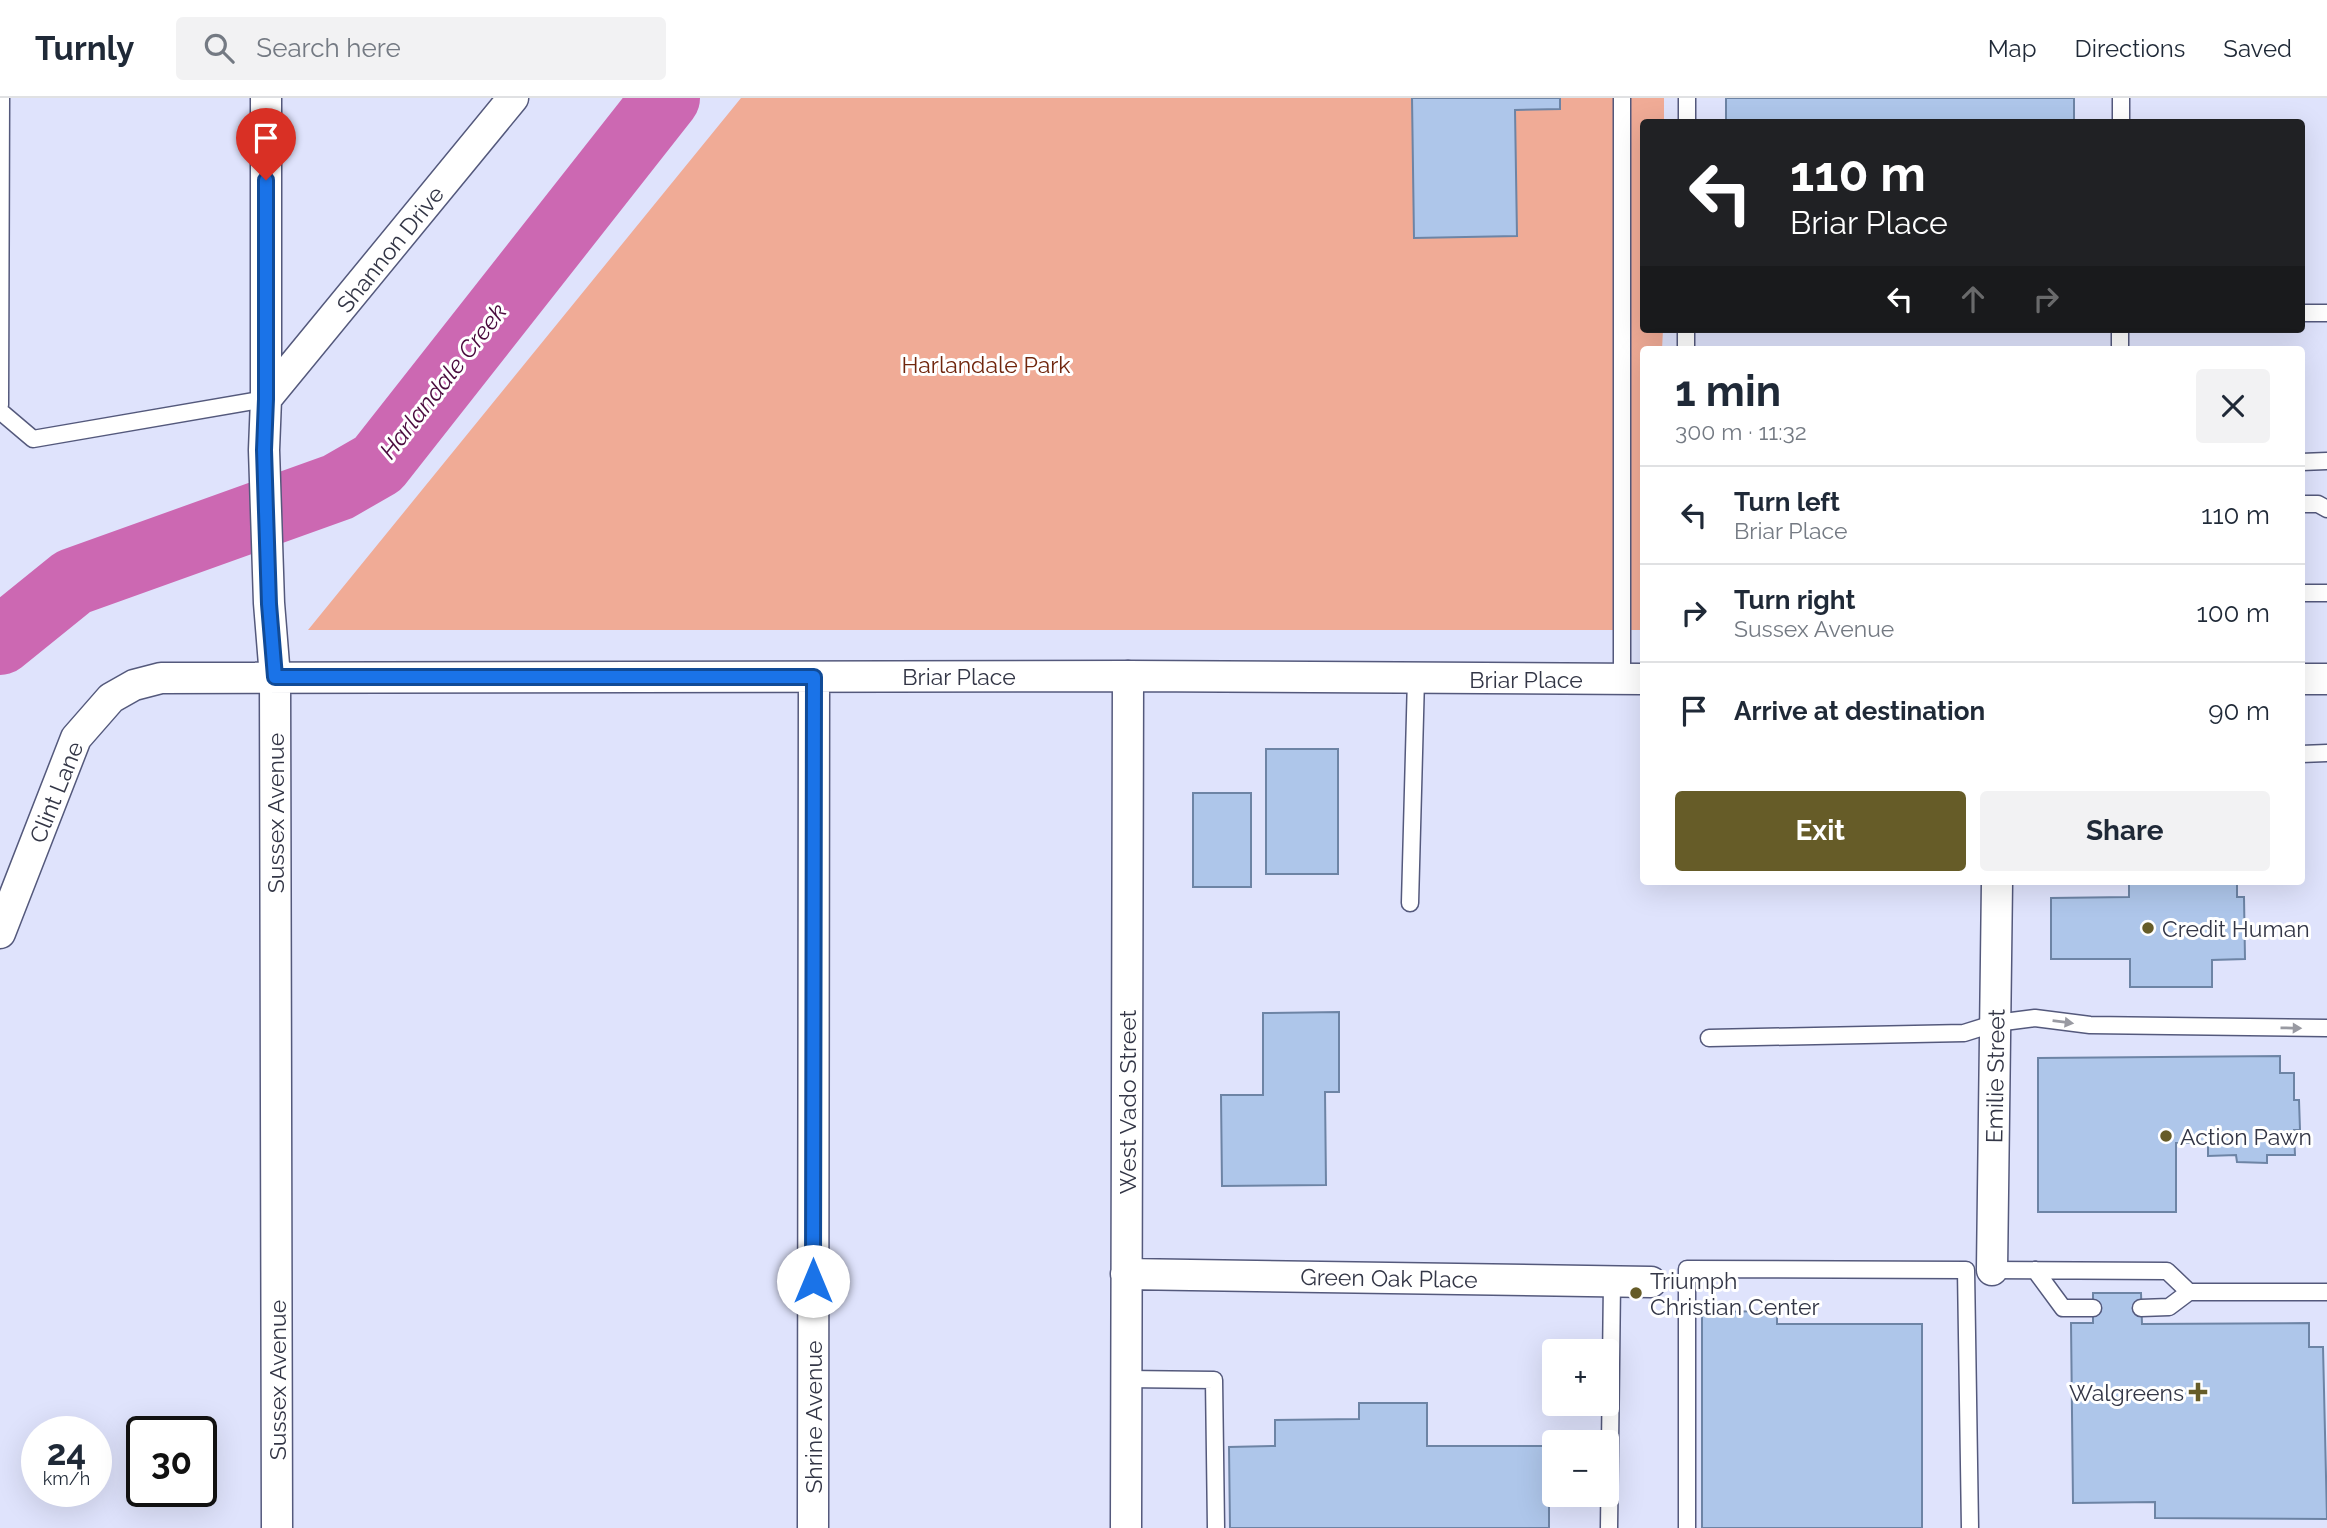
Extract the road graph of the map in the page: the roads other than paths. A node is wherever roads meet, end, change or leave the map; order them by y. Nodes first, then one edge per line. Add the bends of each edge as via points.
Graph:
1 (1, 98) edge
2 (266, 98) edge
3 (513, 98) edge
4 (1622, 98) edge
5 (1687, 98) edge
6 (2121, 98) edge
7 (1686, 119) edge
8 (2121, 119) edge
9 (2305, 313) edge
10 (2327, 313) edge
11 (266, 399) junction
12 (0, 405) edge
13 (0, 411) edge
14 (2305, 461) edge
15 (2327, 461) edge
16 (2305, 504) edge
17 (2327, 509) edge
18 (2305, 593) edge
19 (2327, 593) edge
20 (1128, 676) junction
21 (275, 677) junction
22 (814, 677) junction
23 (1416, 678) junction
24 (1633, 679) edge
25 (2305, 679) edge
26 (2327, 679) edge
27 (2327, 753) edge
28 (2305, 754) edge
29 (1997, 885) edge
30 (1410, 903) dead end
31 (0, 933) edge
32 (1996, 1023) junction
33 (2327, 1028) edge
34 (1709, 1038) dead end
35 (1979, 1270) junction
36 (2035, 1270) junction
37 (1126, 1274) junction
38 (1612, 1282) junction
39 (1651, 1282) dead end
40 (2189, 1292) junction
41 (2327, 1292) edge
42 (2093, 1308) dead end
43 (2141, 1308) dead end
44 (1126, 1379) junction
45 (277, 1528) edge
46 (813, 1528) edge
47 (1126, 1528) edge
48 (1216, 1528) edge
49 (1609, 1528) edge
50 (1687, 1528) edge
51 (1970, 1528) edge

1 - 12 lane
2 - 11 street, Sussex Avenue
3 - 11 street, Shannon Drive
4 - 24 lane
5 - 7 lane
6 - 8 lane
9 - 10 lane
11 - 13 lane via 33,439
11 - 21 street, Sussex Avenue via 264,450
14 - 15 lane
16 - 17 lane
18 - 19 lane
20 - 22 street, Briar Place
20 - 23 street, Briar Place
20 - 37 street, West Vado Street
21 - 22 street, Briar Place
21 - 31 street, Clint Lane via 161,678 134,685 111,698 76,738
21 - 45 street, Sussex Avenue
22 - 46 street, Shrine Avenue
23 - 24 street, Briar Place
23 - 30 lane
25 - 26 street
27 - 28 lane
29 - 32 street, Emilie Street
32 -> 33 lane via 2035,1018 2090,1025
32 - 34 lane via 1964,1033
32 - 35 street, Emilie Street
35 - 36 lane
35 - 50 lane via 1687,1269
35 - 51 lane
36 - 40 lane via 2167,1271
36 - 42 lane via 2063,1308
37 - 38 street, Green Oak Place
37 - 44 street, West Vado Street
38 - 39 street, Green Oak Place
38 - 49 lane
40 - 41 lane
40 - 43 lane via 2169,1307
44 - 47 street, West Vado Street
44 - 48 lane via 1214,1380

